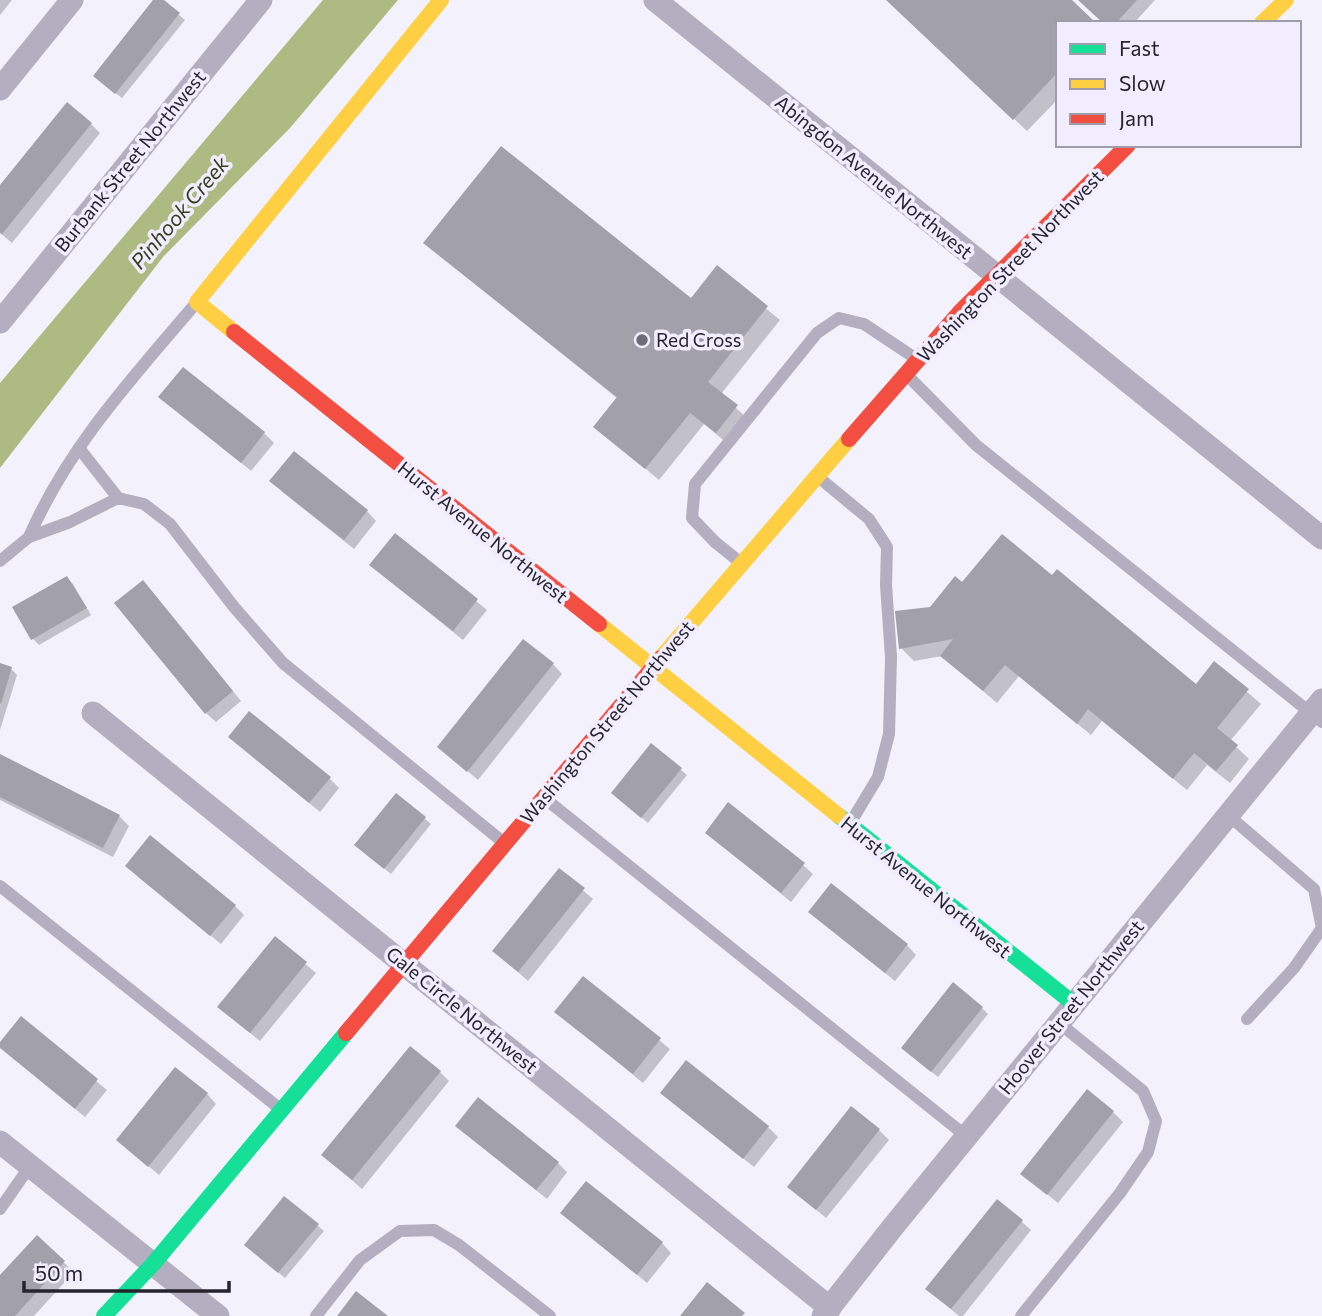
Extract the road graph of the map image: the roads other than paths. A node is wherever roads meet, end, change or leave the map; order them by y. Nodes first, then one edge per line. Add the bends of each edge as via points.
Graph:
1 (72, 0) edge
2 (261, 0) edge
3 (441, 0) edge
4 (655, 0) edge
5 (1286, 0) edge
6 (1264, 21) edge
7 (3, 80) edge
8 (1126, 147) edge
9 (996, 275) junction
10 (197, 302) junction
11 (0, 322) edge
12 (918, 360) junction
13 (906, 373) junction
14 (79, 448) junction
15 (817, 475) junction
16 (118, 498) junction
17 (29, 537) junction
18 (1322, 538) edge
19 (0, 561) edge
20 (742, 564) junction
21 (652, 668) junction
22 (1318, 711) edge
23 (93, 713) dead end
24 (543, 797) junction
25 (1228, 815) junction
26 (849, 826) junction
27 (504, 843) junction
28 (0, 886) edge
29 (403, 963) junction
30 (1074, 1004) junction
31 (1247, 1019) dead end
32 (1059, 1023) junction
33 (281, 1110) junction
34 (967, 1136) junction
35 (0, 1142) edge
36 (30, 1166) junction
37 (0, 1209) edge
38 (153, 1264) junction
39 (826, 1312) edge
40 (104, 1316) edge
41 (218, 1316) edge
42 (316, 1316) edge
43 (550, 1316) edge
44 (1021, 1316) edge

1 - 7 street
2 - 11 street, Burbank Street Northwest
3 - 10 main road
4 - 9 street, Abingdon Avenue Northwest
5 - 6 main road
8 - 9 main road, Washington Street Northwest
9 - 12 main road, Washington Street Northwest
9 - 18 street, Abingdon Avenue Northwest
10 - 14 lane via 112,400
10 - 21 main road, Hurst Avenue Northwest
12 - 13 main road, Washington Street Northwest
12 - 20 lane via 864,324 839,318 817,333 695,484 692,518
13 - 15 main road, Washington Street Northwest
13 - 22 lane via 976,445
14 - 16 lane
14 - 17 lane
15 - 20 main road, Washington Street Northwest
15 - 26 lane via 869,519 887,547 889,734 878,777
16 - 17 lane
16 - 27 lane via 144,504 170,524 282,663
17 - 19 lane
20 - 21 main road, Washington Street Northwest
21 - 24 main road, Washington Street Northwest
21 - 26 main road, Hurst Avenue Northwest
22 - 25 street, Hoover Street Northwest
23 - 29 street, Gale Circle Northwest
24 - 27 main road, Washington Street Northwest
24 - 34 lane
25 - 30 street, Hoover Street Northwest
25 - 31 lane via 1314,889 1322,929
26 - 30 main road, Hurst Avenue Northwest
27 - 29 main road, Washington Street Northwest
28 - 33 lane
29 - 33 main road, Washington Street Northwest
29 - 39 street, Gale Circle Northwest
30 - 32 street, Hoover Street Northwest
32 - 34 street, Hoover Street Northwest
32 - 44 lane via 1143,1091 1156,1121 1148,1152 1121,1193
33 - 38 main road, Washington Street Northwest
34 - 39 street, Hoover Street Northwest
35 - 36 street
36 - 37 lane
36 - 38 street
38 - 40 main road, Washington Street Northwest
38 - 41 street
42 - 43 lane via 360,1260 400,1231 433,1230

